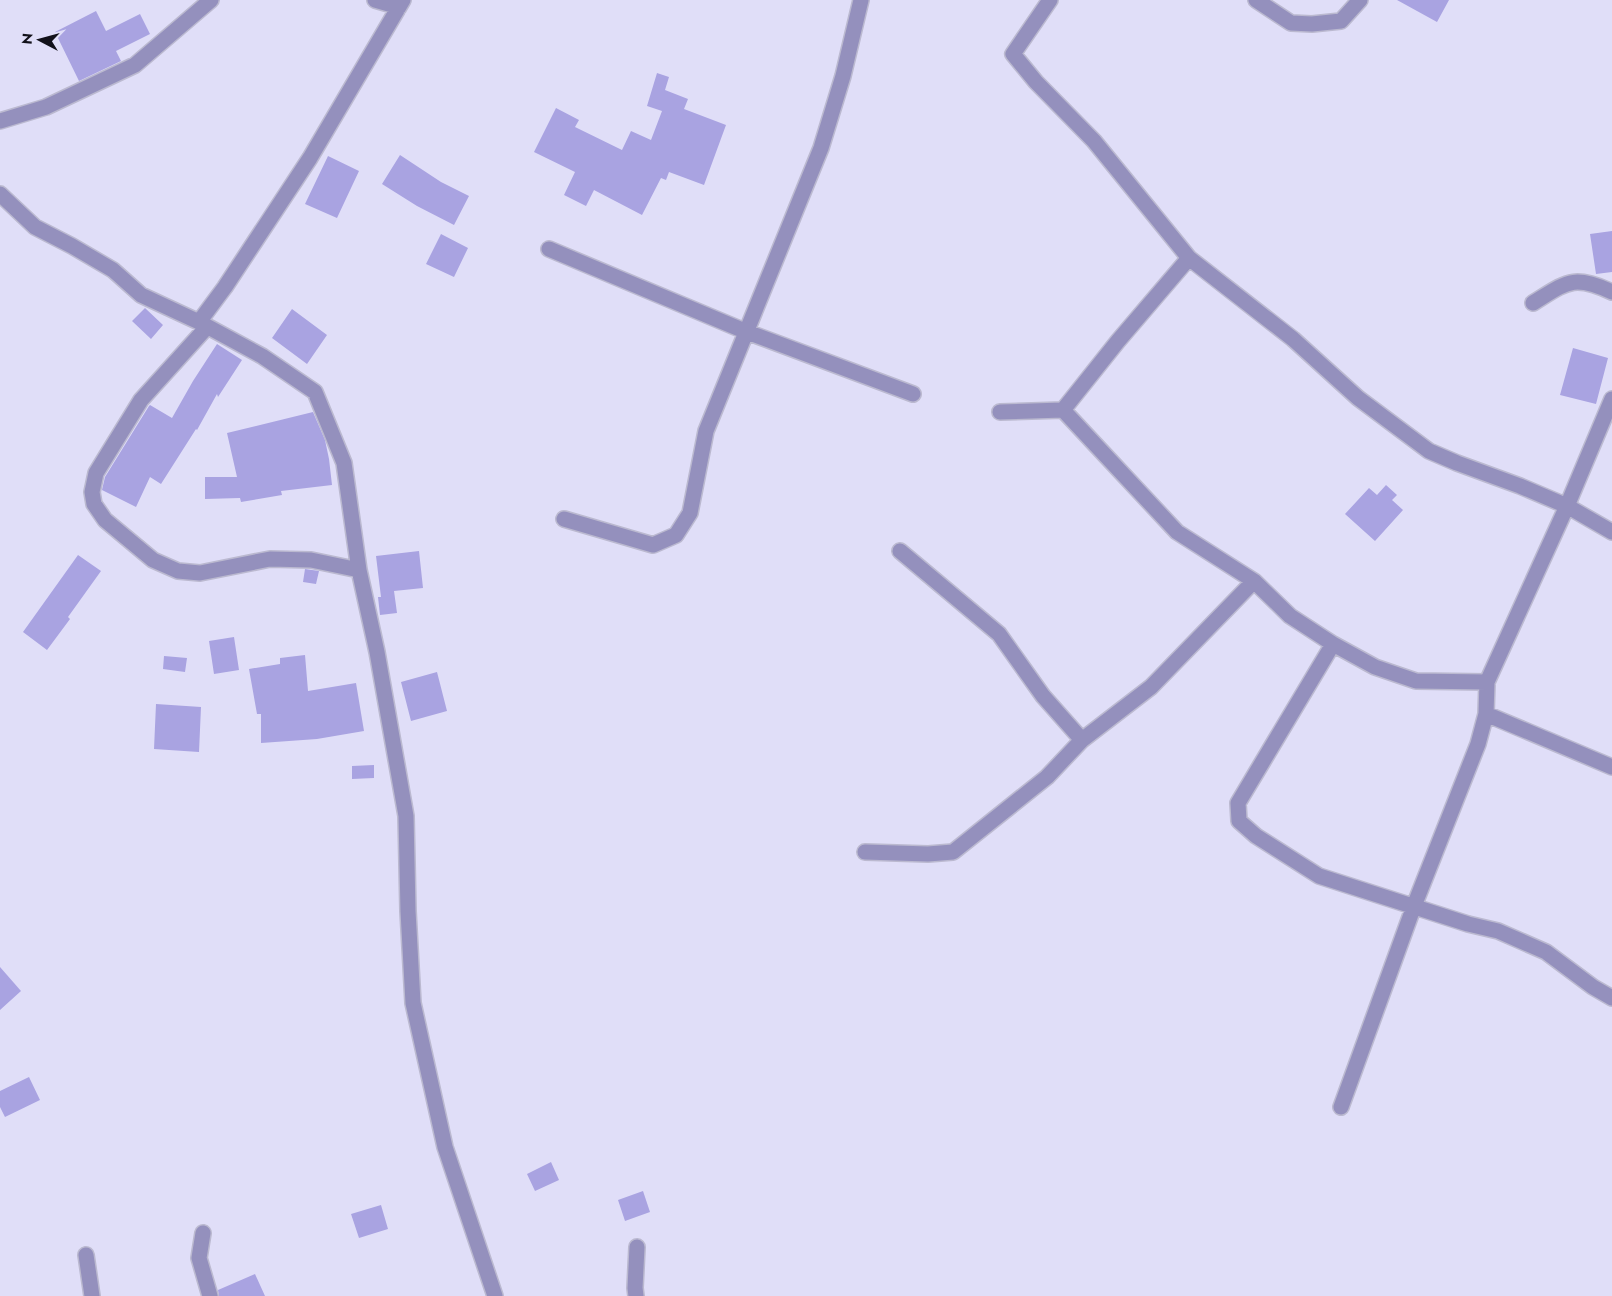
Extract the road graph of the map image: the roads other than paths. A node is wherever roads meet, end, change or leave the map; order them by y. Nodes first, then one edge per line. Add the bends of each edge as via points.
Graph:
1 (210, 0) edge
2 (375, 0) edge
3 (862, 0) edge
4 (1050, 0) edge
5 (1256, 0) edge
6 (1360, 0) edge
7 (401, 3) edge
8 (0, 121) edge
9 (0, 194) edge
10 (549, 249) dead end
11 (1188, 258) junction
12 (1612, 292) edge
13 (1533, 303) dead end
14 (203, 324) junction
15 (747, 332) junction
16 (913, 394) dead end
17 (1612, 399) edge
18 (1063, 410) junction
19 (1000, 412) dead end
20 (1567, 506) junction
21 (564, 519) dead end
22 (1612, 532) edge
23 (900, 551) dead end
24 (359, 570) junction
25 (1254, 581) junction
26 (1333, 644) junction
27 (1487, 682) junction
28 (1486, 714) junction
29 (1082, 740) junction
30 (1612, 768) edge
31 (865, 852) dead end
32 (1414, 906) junction
33 (1612, 998) edge
34 (1341, 1107) dead end
35 (203, 1233) dead end
36 (638, 1247) dead end
37 (86, 1255) dead end
38 (92, 1296) edge
39 (210, 1296) edge
40 (495, 1296) edge
41 (636, 1296) edge

1 - 8 street via 135,65 46,107
2 - 7 street
3 - 15 street via 821,148
4 - 11 street via 1013,54 1094,141
5 - 6 street via 1291,23 1312,24 1341,21
7 - 14 street via 310,158
9 - 14 street via 35,227 113,270 141,294
10 - 15 street
11 - 18 street
11 - 20 street via 1293,339 1358,398 1429,450
12 - 13 street via 1578,281 1565,283
14 - 24 street via 262,356 315,392 344,463
14 - 24 street via 141,400 96,474 92,492 94,504 105,520 153,560 178,571 200,573 270,559 311,560
15 - 16 street
15 - 21 street via 706,431 690,513 676,535 653,545
17 - 20 street
18 - 19 street
18 - 25 street via 1177,532
20 - 22 street
20 - 27 street
23 - 29 street via 999,634 1043,696
24 - 40 street via 406,816 413,1003 445,1147
25 - 26 street via 1290,616
25 - 29 street via 1151,687
26 - 27 street via 1375,667 1416,681
26 - 32 street via 1238,803 1239,821 1256,836 1319,876
27 - 28 street
28 - 30 street
28 - 32 street via 1478,744
29 - 31 street via 1046,777 953,852
32 - 33 street via 1498,931 1546,952
32 - 34 street
35 - 39 street via 199,1258
36 - 41 street
37 - 38 street

